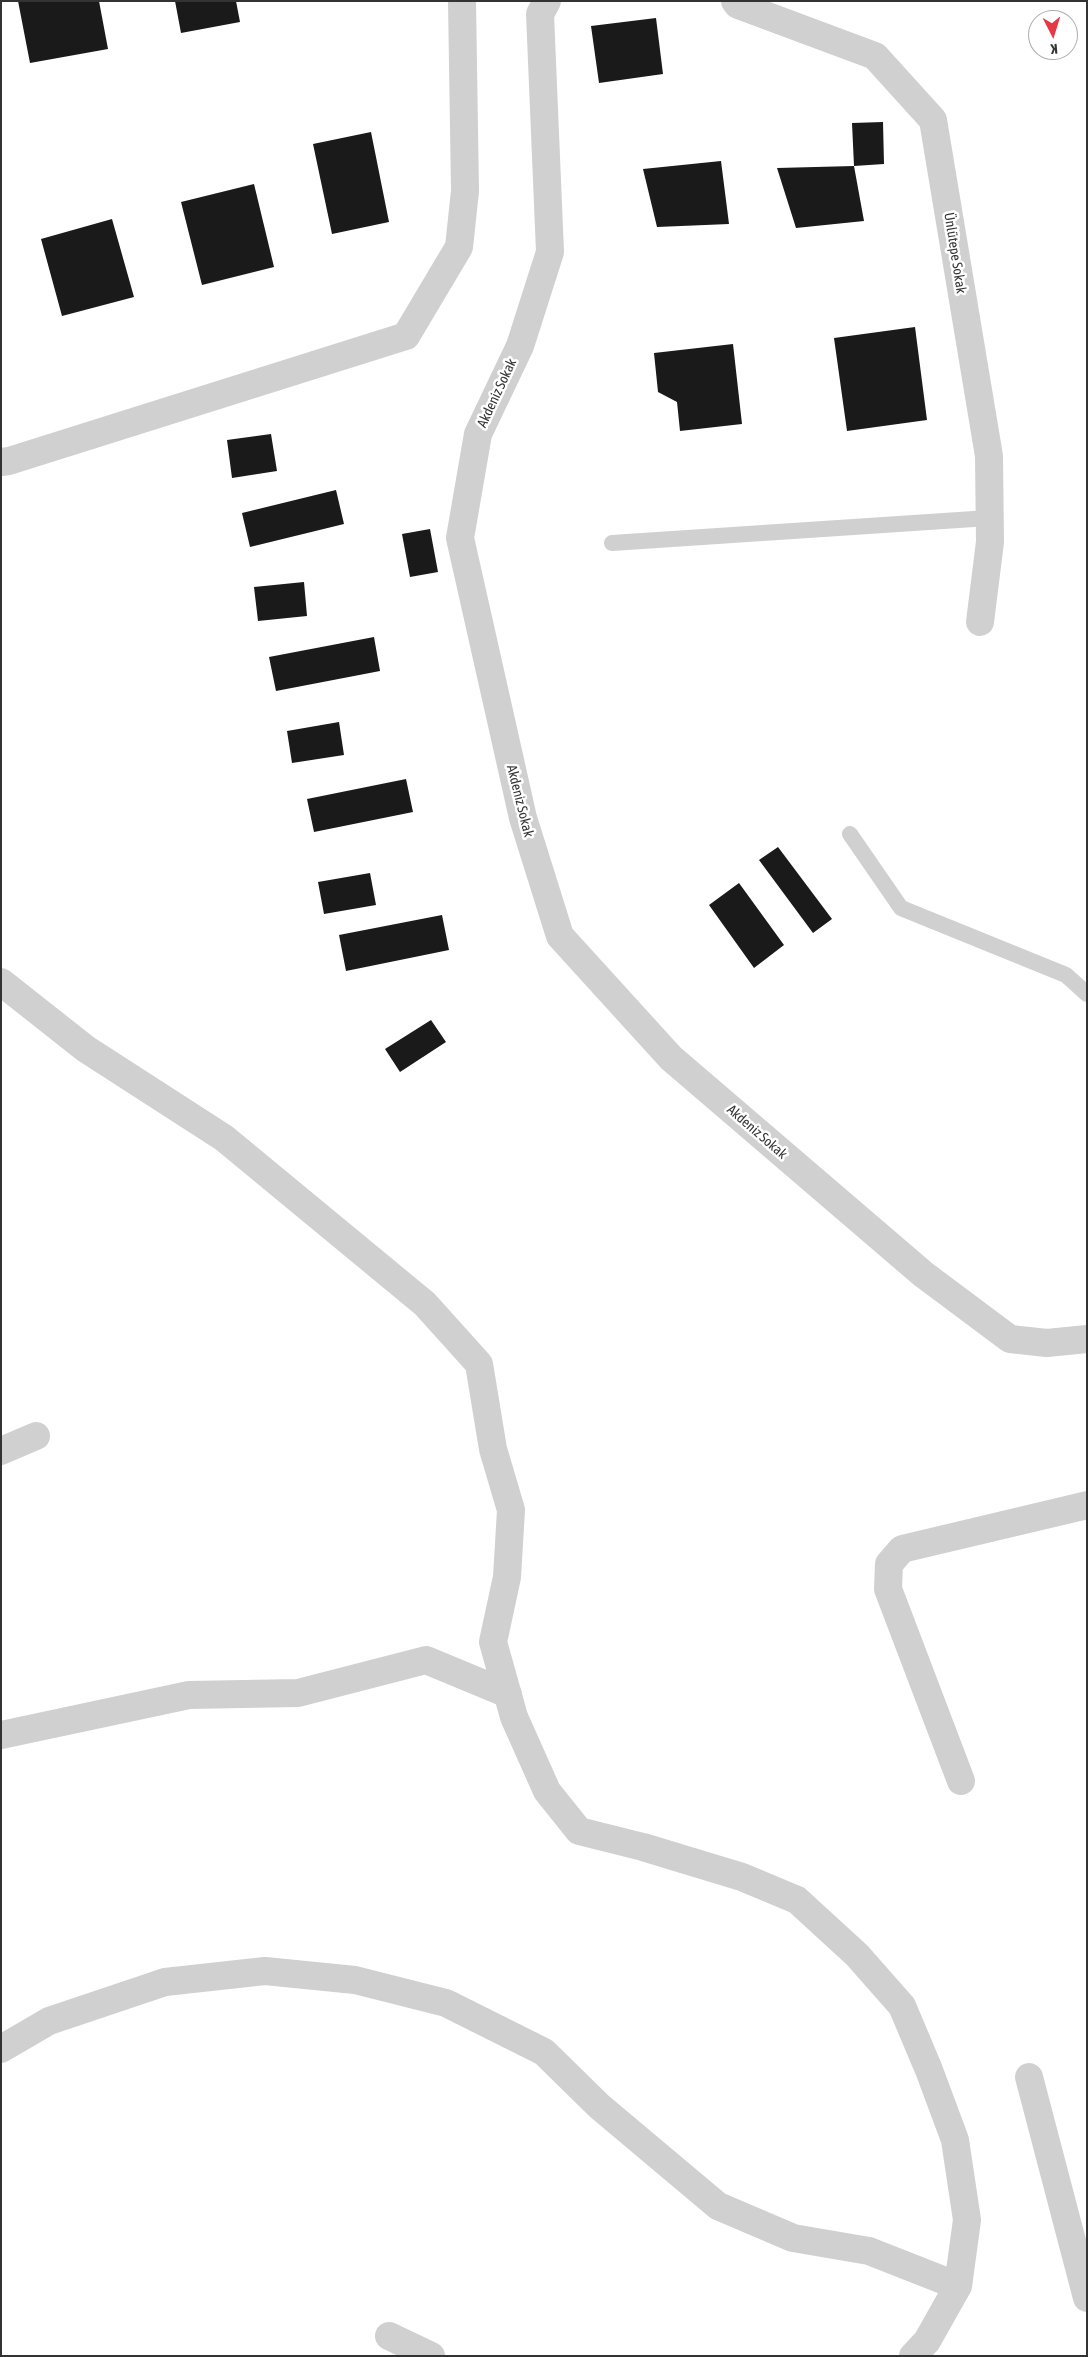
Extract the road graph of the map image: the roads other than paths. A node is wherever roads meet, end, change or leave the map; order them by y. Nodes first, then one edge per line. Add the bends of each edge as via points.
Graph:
1 (462, 1) edge
2 (547, 1) edge
3 (735, 1) edge
4 (4, 465) edge
5 (990, 518) junction
6 (612, 543) dead end
7 (980, 622) dead end
8 (850, 834) dead end
9 (1, 982) edge
10 (1087, 994) edge
11 (1087, 1339) edge
12 (36, 1436) dead end
13 (1, 1451) edge
14 (1087, 1505) edge
15 (508, 1694) junction
16 (1, 1735) edge
17 (961, 1781) dead end
18 (1, 2049) edge
19 (1029, 2077) dead end
20 (958, 2286) junction
21 (1087, 2298) edge
22 (388, 2336) dead end
23 (431, 2356) edge
24 (914, 2356) edge

1 - 4 street via 465,191 459,246 406,336
2 - 11 street, Akdeniz Sokak via 540,14 550,252 520,346 478,434 460,538 523,818 560,936 671,1058 924,1274 1010,1339 1047,1343
3 - 5 street, Ünlütepe Sokak via 738,5 875,56 933,120 989,456
5 - 6 lane
5 - 7 street, Ünlütepe Sokak
8 - 10 lane via 901,908 1066,975
9 - 15 street via 86,1049 224,1138 425,1304 479,1364 494,1448 511,1510 507,1577 494,1642
12 - 13 street
14 - 17 street via 902,1549 889,1564 888,1589
15 - 16 street via 426,1660 298,1693 188,1695
15 - 20 street via 514,1717 547,1791 579,1831 742,1876 797,1900 857,1955 902,2006 955,2140 967,2220
18 - 20 street via 49,2021 165,1982 265,1971 355,1980 446,2003 544,2052 599,2106 718,2206 793,2238 868,2251
19 - 21 street
20 - 24 street via 927,2341
22 - 23 street

